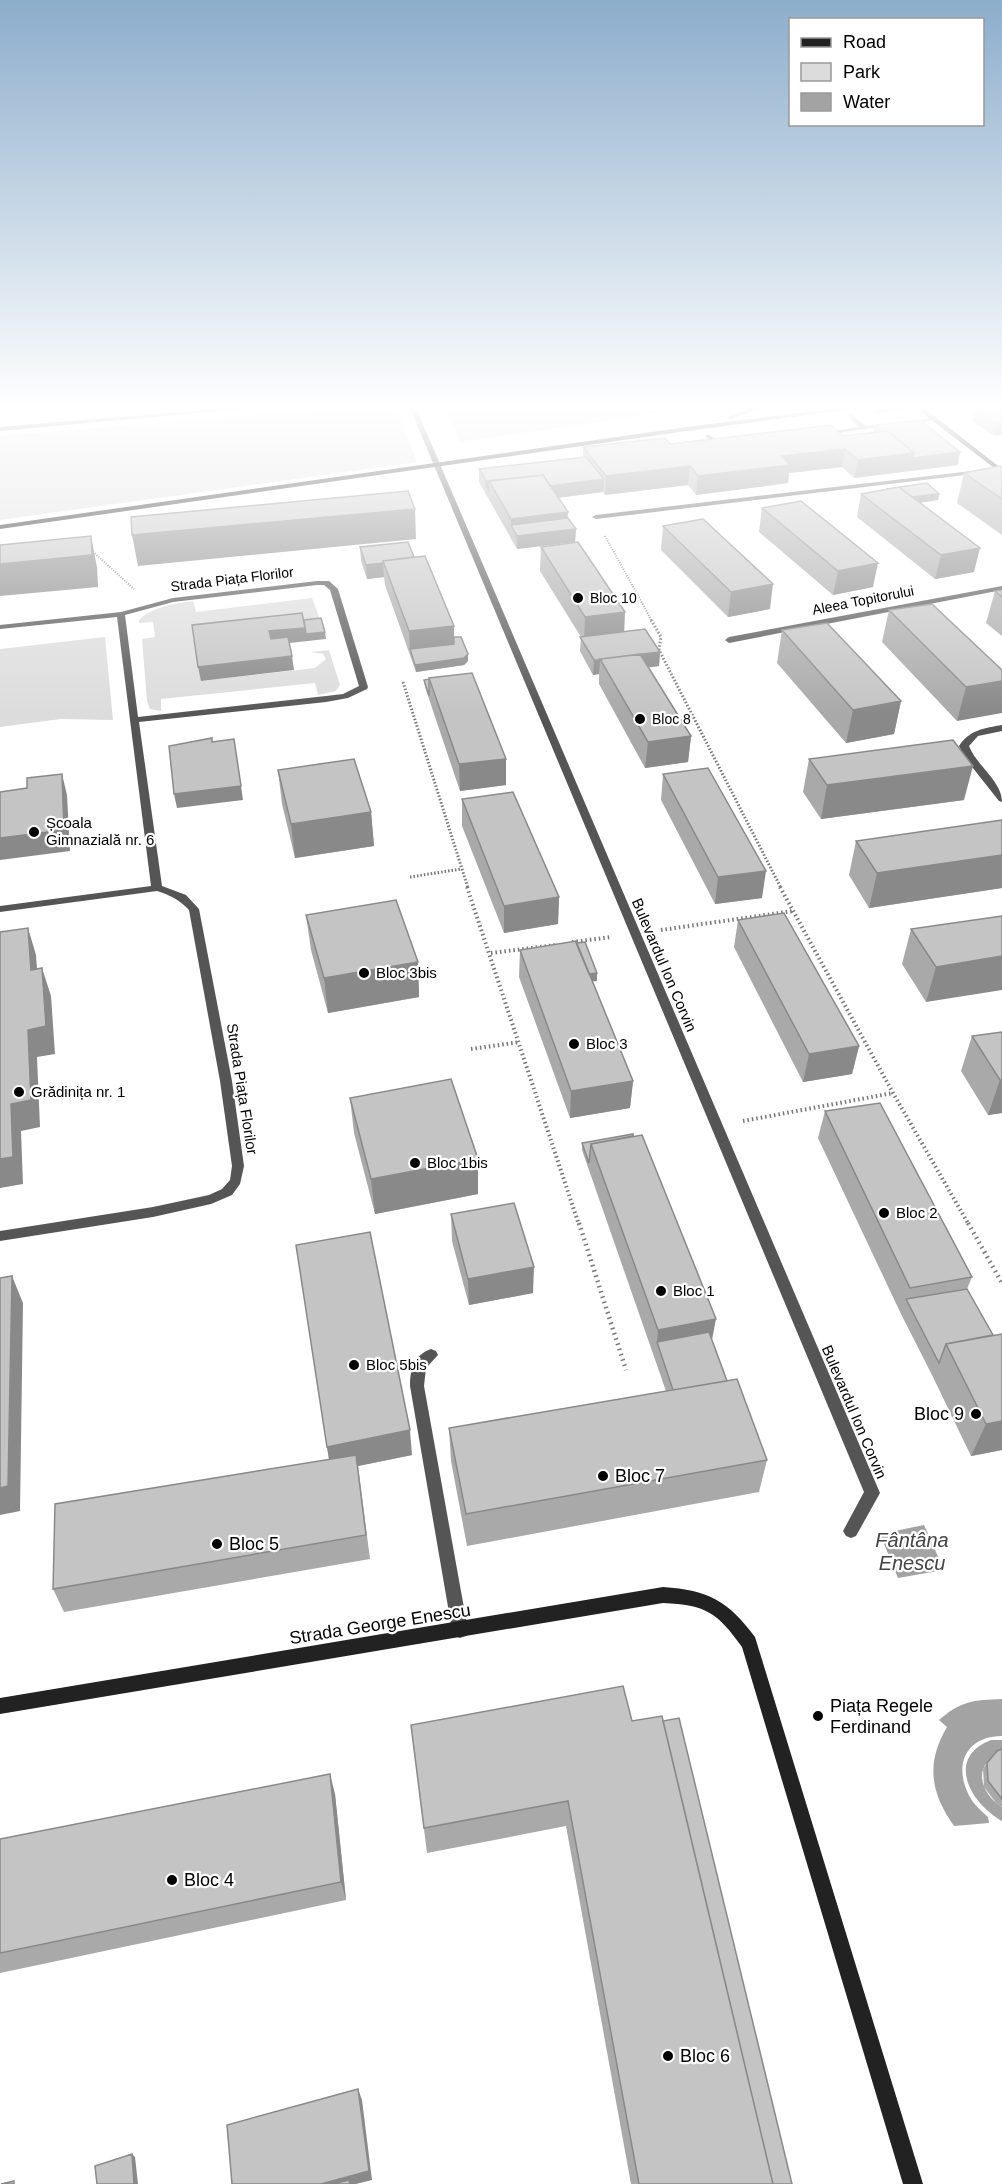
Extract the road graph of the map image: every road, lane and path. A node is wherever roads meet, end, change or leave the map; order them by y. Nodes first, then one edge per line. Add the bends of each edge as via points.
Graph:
1 (118, 510) edge
2 (455, 510) edge
3 (657, 510) edge
4 (596, 517) joint
5 (0, 527) edge
6 (85, 544) edge
7 (1002, 588) edge
8 (153, 606) junction
9 (121, 614) junction
10 (0, 627) edge
11 (729, 640) dead end
12 (403, 682) dead end
13 (134, 720) junction
14 (1002, 728) edge
15 (1002, 799) edge
16 (461, 869) junction
17 (410, 877) dead end
18 (157, 888) junction
19 (0, 909) edge
20 (793, 911) junction
21 (635, 934) junction
22 (572, 942) edge
23 (560, 944) edge
24 (491, 953) junction
25 (520, 1042) junction
26 (471, 1049) dead end
27 (893, 1093) junction
28 (716, 1126) junction
29 (0, 1236) edge
30 (1002, 1283) edge
31 (431, 1355) dead end
32 (626, 1370) dead end
33 (851, 1531) dead end
34 (460, 1630) junction
35 (0, 1706) edge
36 (913, 2184) edge

1 - 5 main road
2 - 21 street, Bulevardul Ion Corvin
3 - 4 street
4 - 20 path via 615,559 661,637 659,650
6 - 8 path
7 - 11 street, Aleea Topitorului
8 - 9 street, Strada Piața Florilor
8 - 13 street, Strada Piața Florilor via 173,600 326,583 334,589 364,687 326,699
9 - 10 street, Strada Piața Florilor
9 - 13 street
12 - 16 path
13 - 18 street
14 - 15 street via 976,733 964,746
16 - 17 path
16 - 24 path
18 - 19 street, Strada Piața Florilor
18 - 29 street, Strada Piața Florilor via 173,892 194,909 226,1081 238,1166 236,1181 227,1191 153,1212
20 - 21 path
20 - 27 path
21 - 22 path
21 - 28 street, Bulevardul Ion Corvin
23 - 24 path
24 - 25 path
25 - 26 path
25 - 32 path
27 - 28 path
27 - 30 path
28 - 33 street, Bulevardul Ion Corvin via 872,1493
31 - 34 street via 421,1361 417,1386
34 - 35 main road, Strada George Enescu
34 - 36 main road, Strada George Enescu via 663,1595 693,1596 719,1607 735,1624 748,1643

